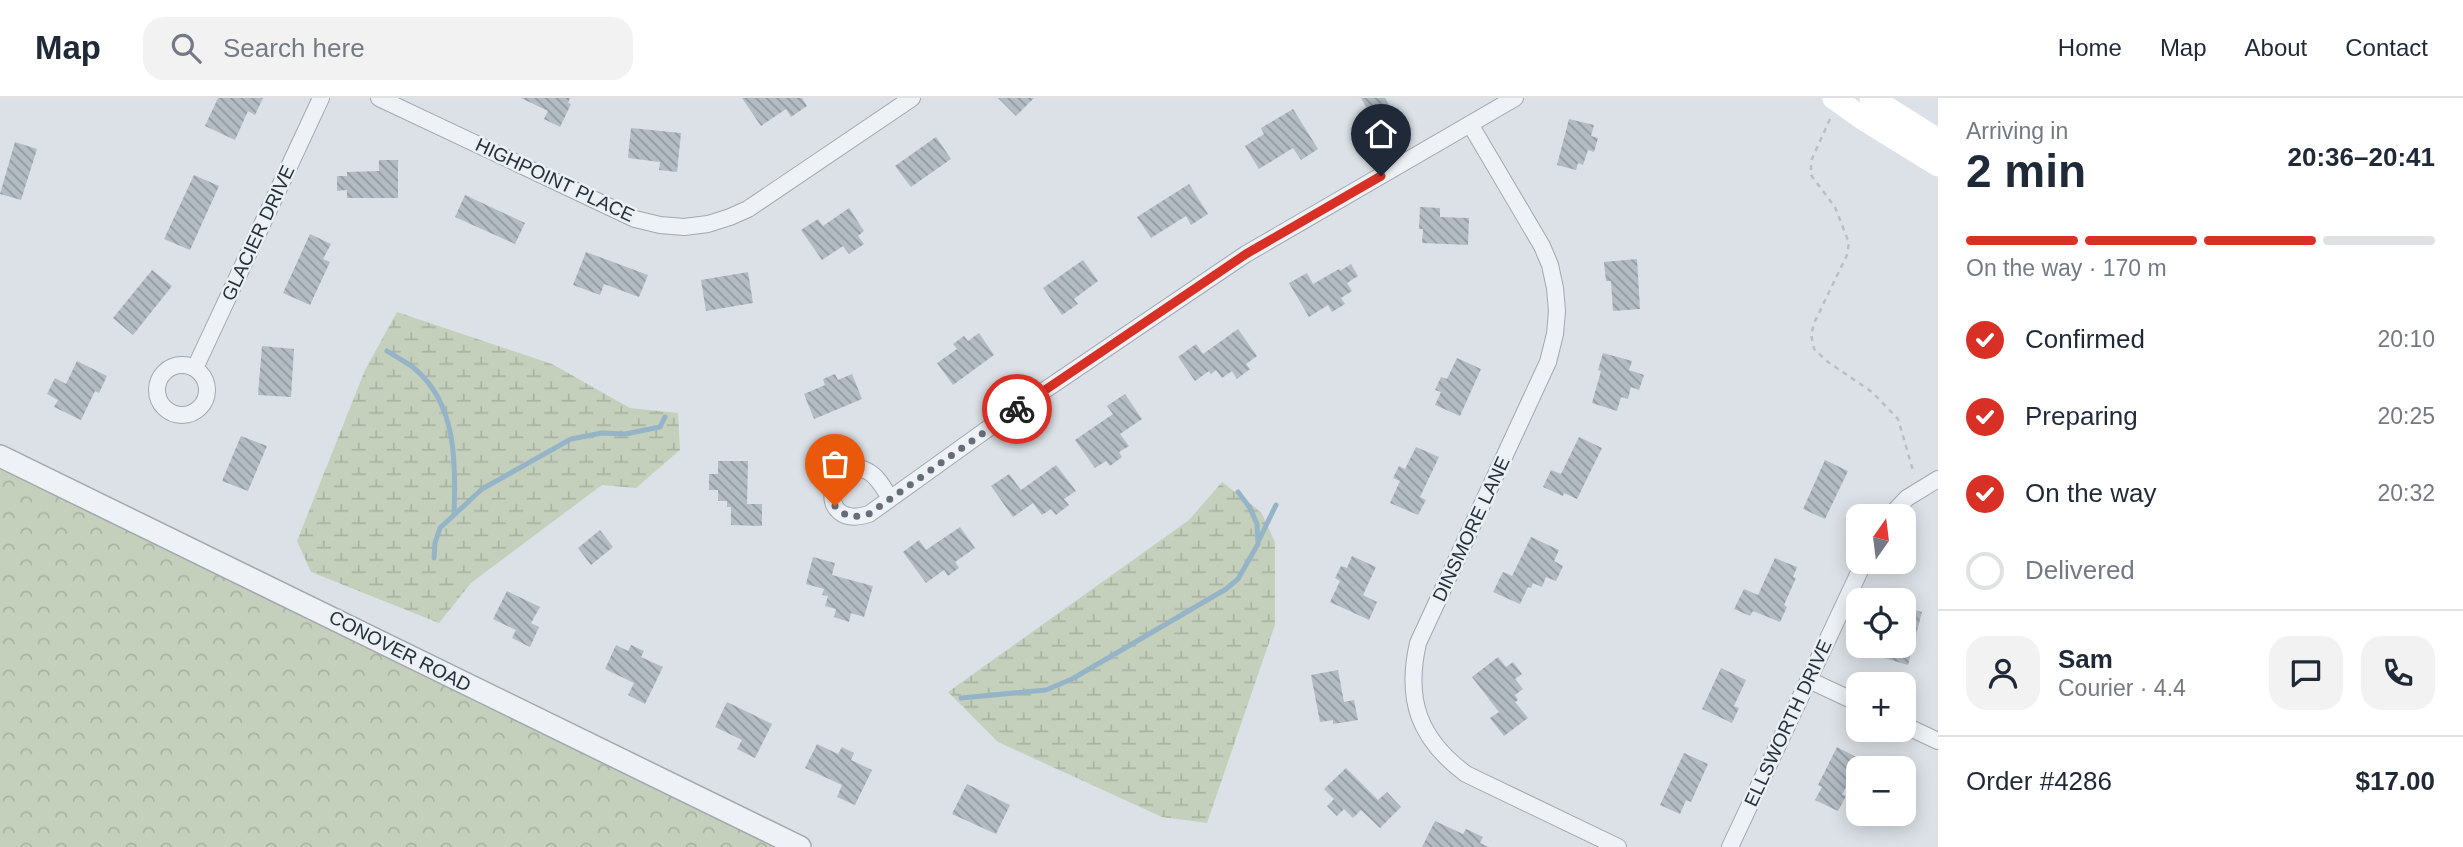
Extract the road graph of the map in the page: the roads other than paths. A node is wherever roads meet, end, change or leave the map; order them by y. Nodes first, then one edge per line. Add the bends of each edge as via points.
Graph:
1 (321, 98) edge
2 (379, 98) edge
3 (912, 98) edge
4 (1515, 98) edge
5 (1871, 98) edge
6 (1832, 108) edge
7 (1470, 124) junction
8 (1938, 139) edge
9 (1938, 165) edge
10 (195, 368) dead end
11 (0, 456) edge
12 (1938, 479) edge
13 (890, 498) dead end
14 (1903, 504) edge
15 (1858, 574) edge
16 (1809, 680) junction
17 (1846, 697) edge
18 (1916, 731) edge
19 (1938, 741) edge
20 (800, 847) edge
21 (1618, 847) edge
22 (1730, 847) edge

1 - 10 street, GLACIER DRIVE
2 - 3 street, HIGHPOINT PLACE via 635,219 684,227 708,224 748,209
4 - 7 street
5 - 8 main road
6 - 9 main road via 1862,118
7 - 13 street via 1246,254
7 - 21 street, DINSMORE LANE via 1546,256 1555,288 1555,334 1548,362 1418,643 1412,682 1415,703 1431,741 1466,774
11 - 20 street, CONOVER ROAD
12 - 14 street
15 - 16 street, ELLSWORTH DRIVE
16 - 17 street
16 - 22 street, ELLSWORTH DRIVE
18 - 19 street

